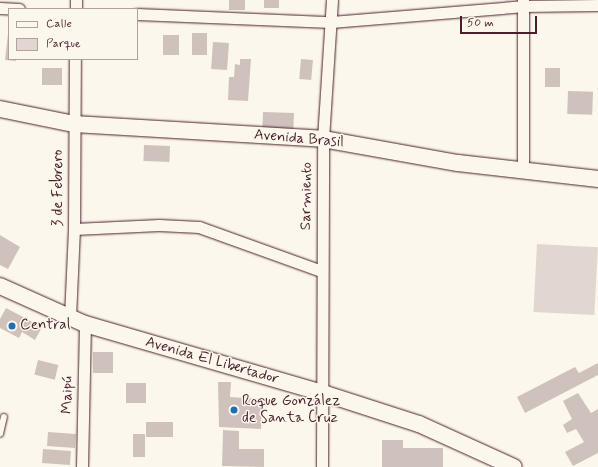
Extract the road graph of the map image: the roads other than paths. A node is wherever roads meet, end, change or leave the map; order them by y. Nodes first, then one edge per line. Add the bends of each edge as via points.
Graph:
1 (332, 0) edge
2 (524, 3) edge
3 (598, 5) edge
4 (138, 14) edge
5 (331, 22) junction
6 (75, 60) edge
7 (0, 109) edge
8 (74, 124) junction
9 (322, 139) junction
10 (523, 172) junction
11 (598, 179) edge
12 (74, 229) junction
13 (321, 271) junction
14 (0, 286) edge
15 (70, 318) junction
16 (85, 324) junction
17 (323, 393) junction
18 (4, 417) dead end
19 (0, 434) edge
20 (82, 467) edge
21 (322, 467) edge
22 (514, 467) edge

1 - 5 street, Sarmiento
2 - 3 street
2 - 5 street
2 - 10 street
4 - 5 street
5 - 9 street, Sarmiento
6 - 8 street, 3 de Febrero
7 - 8 main road, Avenida Brasil
8 - 9 main road, Avenida Brasil
8 - 12 street, 3 de Febrero
9 - 10 main road, Avenida Brasil
9 - 13 street, Sarmiento
10 - 11 main road, Avenida Brasil
12 - 13 street via 159,225 199,227
12 - 15 street, 3 de Febrero
13 - 17 street, Sarmiento
14 - 15 main road, Avenida El Libertador
15 - 16 main road, Avenida El Libertador
16 - 17 main road, Avenida El Libertador
16 - 20 street, Maipú
17 - 21 street, Sarmiento
17 - 22 main road, Avenida El Libertador via 419,424
18 - 19 lane

